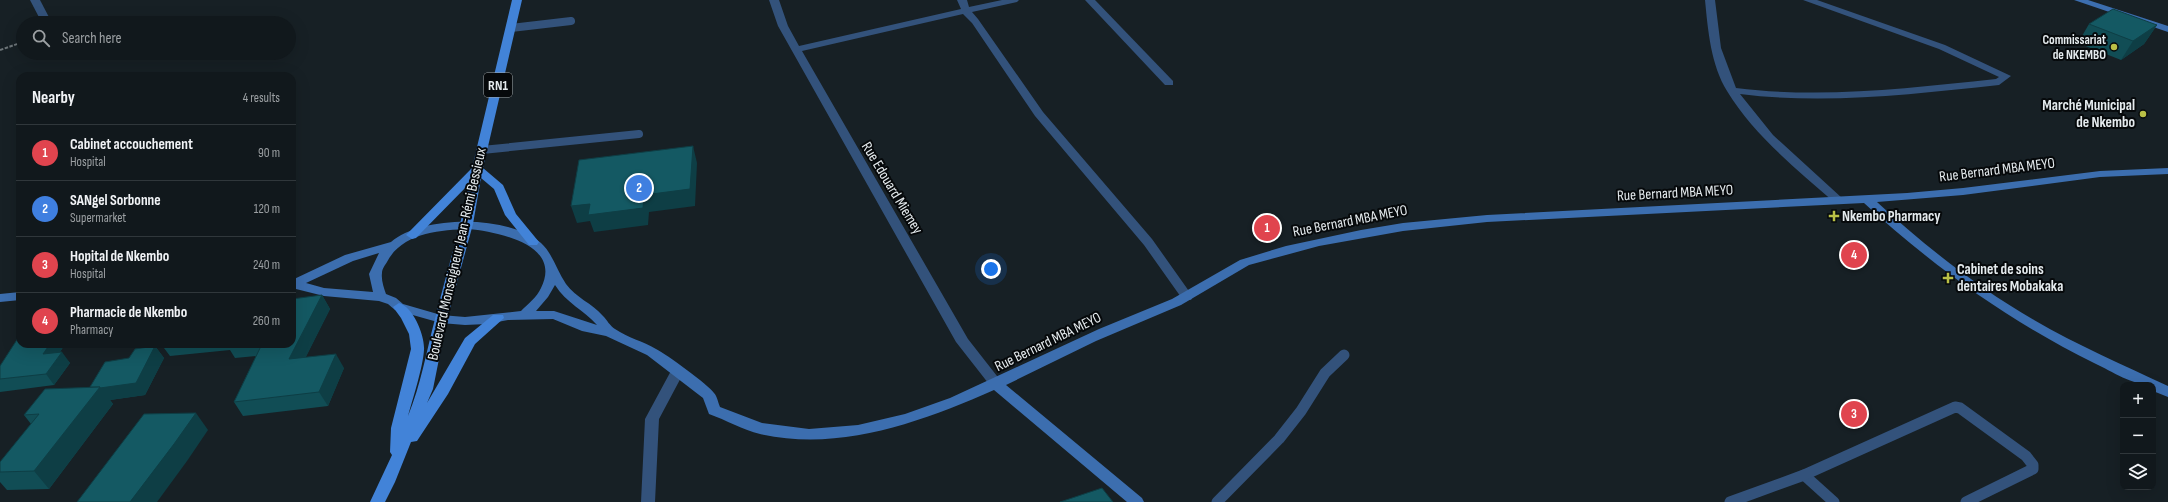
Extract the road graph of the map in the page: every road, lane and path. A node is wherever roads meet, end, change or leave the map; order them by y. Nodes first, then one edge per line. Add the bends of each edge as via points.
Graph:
1 (34, 0) edge
2 (516, 0) edge
3 (774, 0) edge
4 (962, 0) edge
5 (1014, 0) edge
6 (1090, 0) edge
7 (1710, 0) edge
8 (1808, 0) edge
9 (2079, 0) edge
10 (966, 12) junction
11 (43, 16) edge
12 (571, 21) dead end
13 (511, 28) junction
14 (2168, 29) edge
15 (16, 44) edge
16 (798, 49) junction
17 (0, 50) edge
18 (1169, 83) dead end
19 (1731, 90) junction
20 (639, 134) dead end
21 (482, 150) junction
22 (477, 169) junction
23 (2168, 171) edge
24 (1865, 198) junction
25 (1838, 200) junction
26 (467, 224) junction
27 (412, 235) junction
28 (533, 242) junction
29 (393, 245) junction
30 (550, 264) junction
31 (296, 283) edge
32 (296, 285) edge
33 (16, 296) edge
34 (380, 297) junction
35 (1187, 297) junction
36 (0, 298) edge
37 (399, 307) junction
38 (524, 316) junction
39 (498, 318) junction
40 (441, 319) junction
41 (609, 332) junction
42 (1344, 355) dead end
43 (677, 372) junction
44 (997, 385) junction
45 (2168, 392) edge
46 (396, 461) junction
47 (1804, 475) junction
48 (377, 502) edge
49 (648, 502) edge
50 (1137, 502) edge
51 (1217, 502) edge
52 (1730, 502) edge
53 (1834, 502) edge
54 (1966, 502) edge

1 - 11 street
2 - 13 main road, Boulevard Monseigneur Jean-Rémi Bessieux / RN1
3 - 16 street, Rue Edouard Miemey via 783,26
4 - 10 street
5 - 10 street
6 - 18 street
7 - 19 street via 1720,63
8 - 19 street via 1942,47 2006,76 1999,82 1837,98 1788,97
9 - 14 main road
10 - 16 street
10 - 35 street via 1040,114 1148,242
12 - 13 lane
13 - 21 main road, Boulevard Monseigneur Jean-Rémi Bessieux / RN1
15 - 17 path
16 - 44 street, Rue Edouard Miemey via 870,182 908,243 963,342
19 - 25 street via 1761,128
20 - 21 lane
21 - 22 main road, Boulevard Monseigneur Jean-Rémi Bessieux / RN1
22 - 26 main road, Boulevard Monseigneur Jean-Rémi Bessieux / RN1
22 - 27 main road
22 - 28 main road via 499,188 512,215
23 - 24 main road, Rue Bernard MBA MEYO via 2102,174 1946,194
24 - 25 main road, Rue Bernard MBA MEYO
24 - 45 main road via 1927,253 2013,312 2055,337
25 - 35 main road, Rue Bernard MBA MEYO via 1484,218 1402,226 1341,237 1250,260
26 - 27 main road via 444,226
26 - 28 main road via 512,231
26 - 40 main road, Boulevard Monseigneur Jean-Rémi Bessieux / RN1
27 - 29 main road
28 - 30 main road
29 - 31 main road via 349,258
29 - 34 main road via 381,259 375,272
30 - 38 main road via 550,286
30 - 41 main road via 565,291 592,312
32 - 34 main road via 324,292
33 - 36 main road
34 - 37 main road via 392,301
35 - 44 main road, Rue Bernard MBA MEYO via 1092,337
37 - 40 main road
37 - 46 main road via 407,316 418,349 398,428
38 - 39 main road
38 - 41 main road via 554,316 587,328
39 - 40 main road via 464,321
39 - 46 main road via 470,341
40 - 46 main road, Boulevard Monseigneur Jean-Rémi Bessieux / RN1 via 426,389
41 - 43 main road, Rue Bernard MBA MEYO via 652,352
42 - 51 lane via 1325,372 1301,411 1279,438
43 - 44 main road, Rue Bernard MBA MEYO via 709,395 714,410 737,423 785,433 812,435 866,429 910,417
43 - 49 street via 652,419
44 - 50 main road
46 - 48 main road, Boulevard Monseigneur Jean-Rémi Bessieux / RN1
47 - 52 lane
47 - 53 lane
47 - 54 lane via 1957,407 2026,456 2033,465 2033,469

